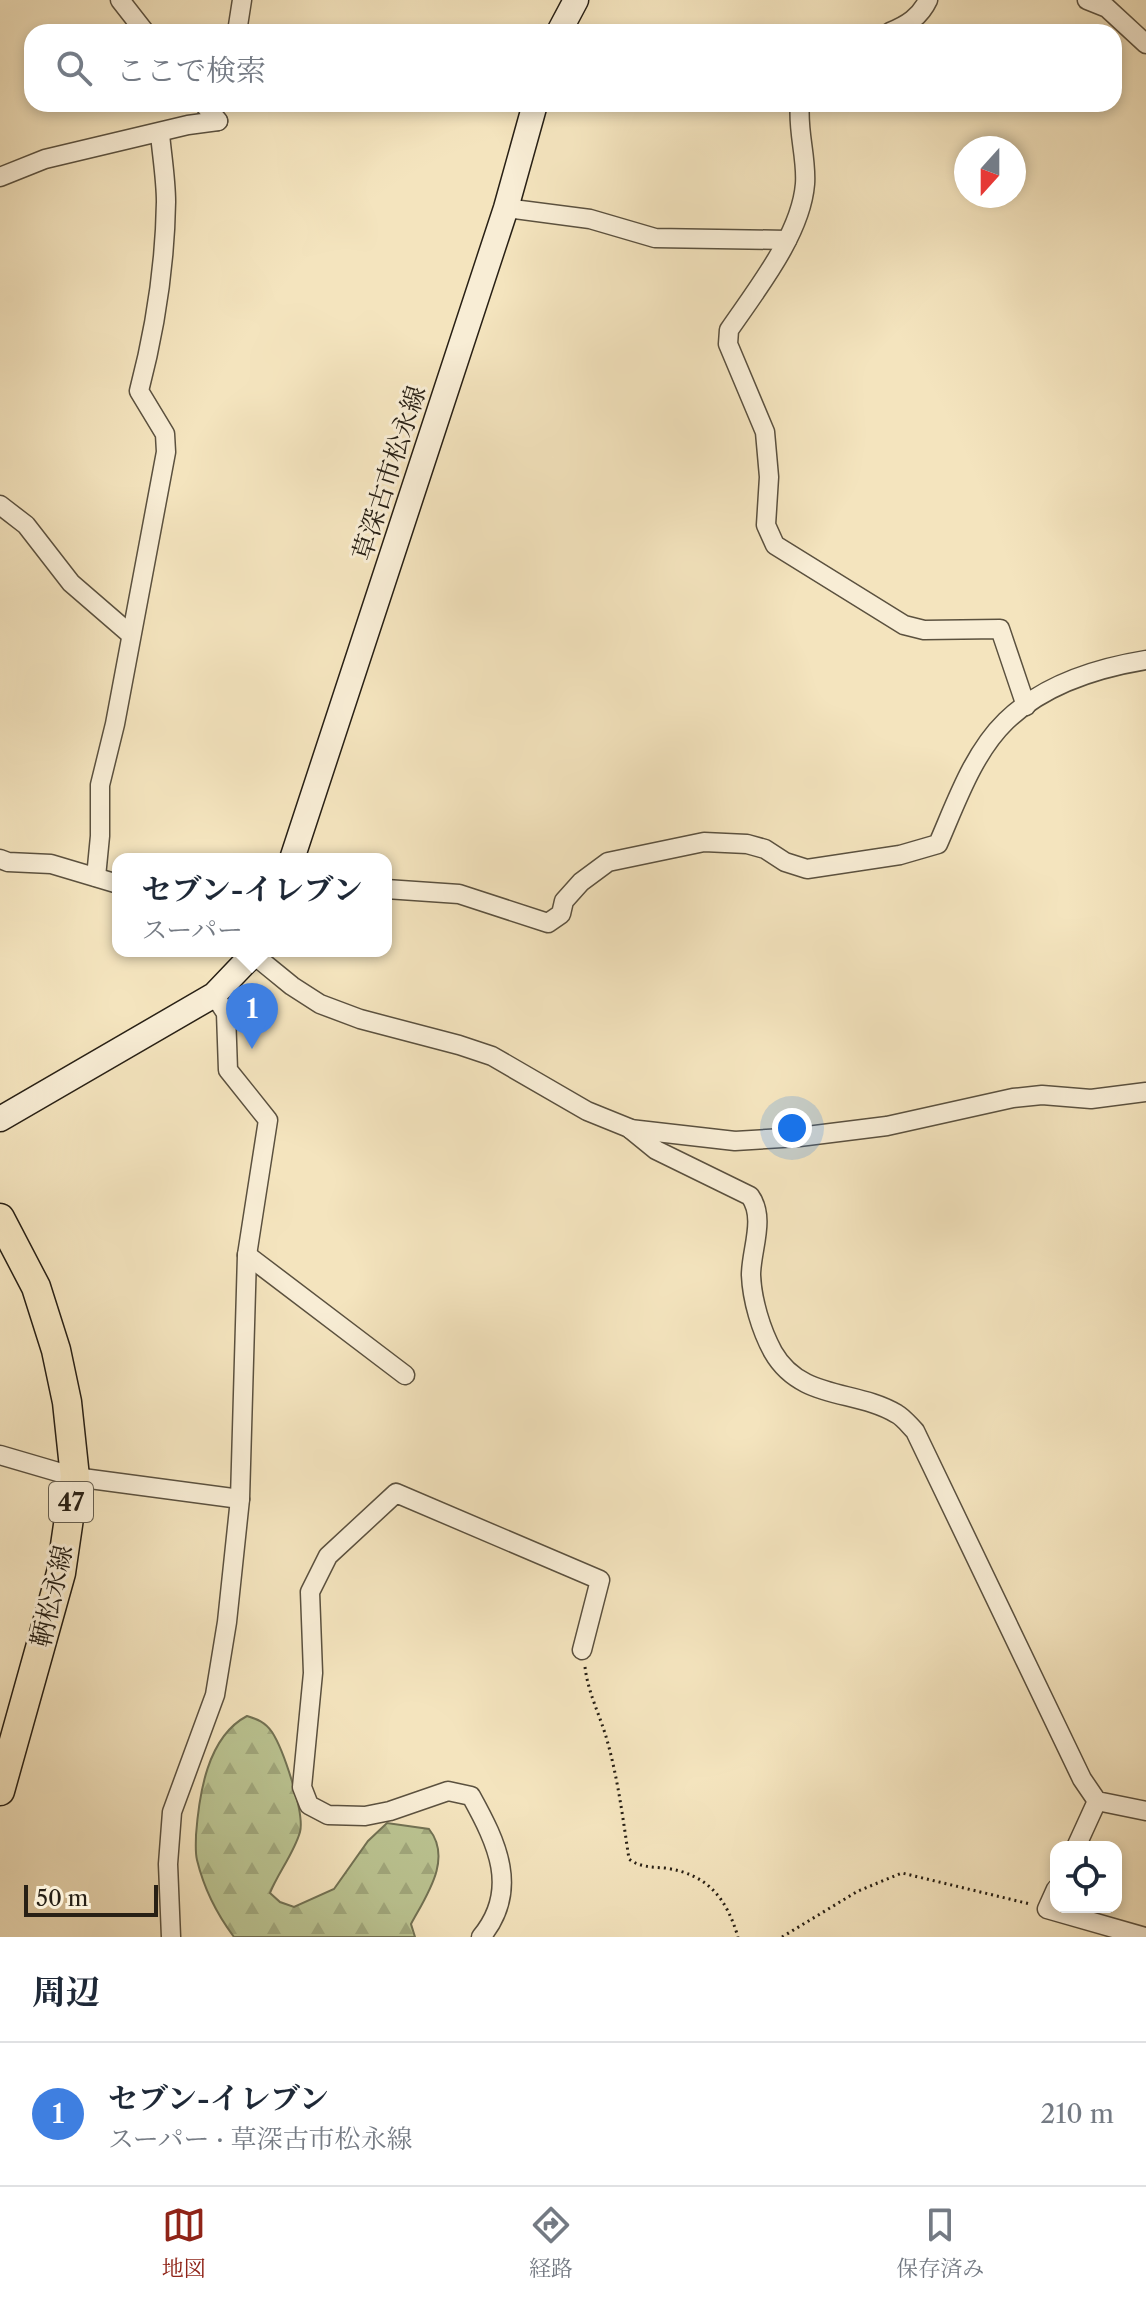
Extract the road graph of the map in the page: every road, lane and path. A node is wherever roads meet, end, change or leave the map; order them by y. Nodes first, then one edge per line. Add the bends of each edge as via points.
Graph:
1 (120, 0) edge
2 (242, 0) edge
3 (576, 0) edge
4 (928, 0) edge
5 (1087, 0) edge
6 (139, 24) edge
7 (238, 24) edge
8 (563, 24) edge
9 (905, 24) edge
10 (1146, 44) edge
11 (221, 112) edge
12 (533, 112) edge
13 (800, 112) edge
14 (160, 134) junction
15 (0, 177) edge
16 (506, 208) junction
17 (787, 240) junction
18 (0, 505) edge
19 (130, 634) junction
20 (1146, 660) edge
21 (1026, 706) junction
22 (294, 853) edge
23 (0, 859) edge
24 (96, 877) junction
25 (112, 882) edge
26 (392, 889) edge
27 (248, 957) edge
28 (259, 957) edge
29 (214, 995) junction
30 (1146, 1092) edge
31 (0, 1119) edge
32 (629, 1128) junction
33 (0, 1218) edge
34 (247, 1255) junction
35 (405, 1375) dead end
36 (0, 1455) edge
37 (75, 1477) junction
38 (240, 1499) junction
39 (582, 1650) joint
40 (0, 1791) edge
41 (1097, 1801) junction
42 (1146, 1811) edge
43 (1079, 1841) edge
44 (1050, 1902) edge
45 (1047, 1909) junction
46 (171, 1937) edge
47 (481, 1937) edge
48 (738, 1937) edge
49 (782, 1937) edge
50 (1145, 1937) edge

1 - 6 street
2 - 7 street
3 - 8 main road
4 - 9 street
5 - 10 street via 1107,8
11 - 14 street
12 - 16 main road, 草深古市松永線
13 - 17 street via 803,203
14 - 15 street via 45,159
14 - 19 street via 166,200 160,282 139,391 165,434 166,452
16 - 17 street via 590,219 655,238
16 - 22 main road, 草深古市松永線
17 - 21 street via 729,330 728,344 765,432 766,525 775,545 904,625 924,630 1000,629
18 - 19 street via 26,525 71,583
19 - 24 street via 100,785
20 - 21 street via 1083,675
21 - 26 street via 985,748 938,844 900,855 807,869 747,844 704,842 608,862 581,882 564,901 561,914 548,923 459,894
23 - 24 street via 51,864
24 - 25 street
27 - 29 main road
28 - 32 street via 320,1004 492,1056 587,1111
29 - 31 main road
29 - 34 street via 226,1013 228,1070 268,1120
30 - 32 street via 1091,1099 1013,1098 887,1126 799,1137 735,1141
32 - 41 street via 656,1150 739,1189 756,1205 751,1275 756,1309 787,1371 801,1381 886,1408 915,1431
33 - 37 main road, 鞆松永線 / 47 via 36,1287 56,1350
34 - 35 street
34 - 38 street
36 - 37 street
37 - 38 street
37 - 40 main road, 鞆松永線 / 47 via 61,1573
38 - 46 street via 215,1695 172,1812
39 - 47 street via 600,1580 396,1493 328,1556 310,1592 313,1673 302,1787 309,1805 328,1815 365,1816 448,1791 471,1796 500,1859 503,1893
39 - 48 path via 588,1688 617,1776 629,1859 705,1880
41 - 42 street
41 - 43 street
44 - 45 street
45 - 49 path via 902,1873 858,1891
45 - 50 street

